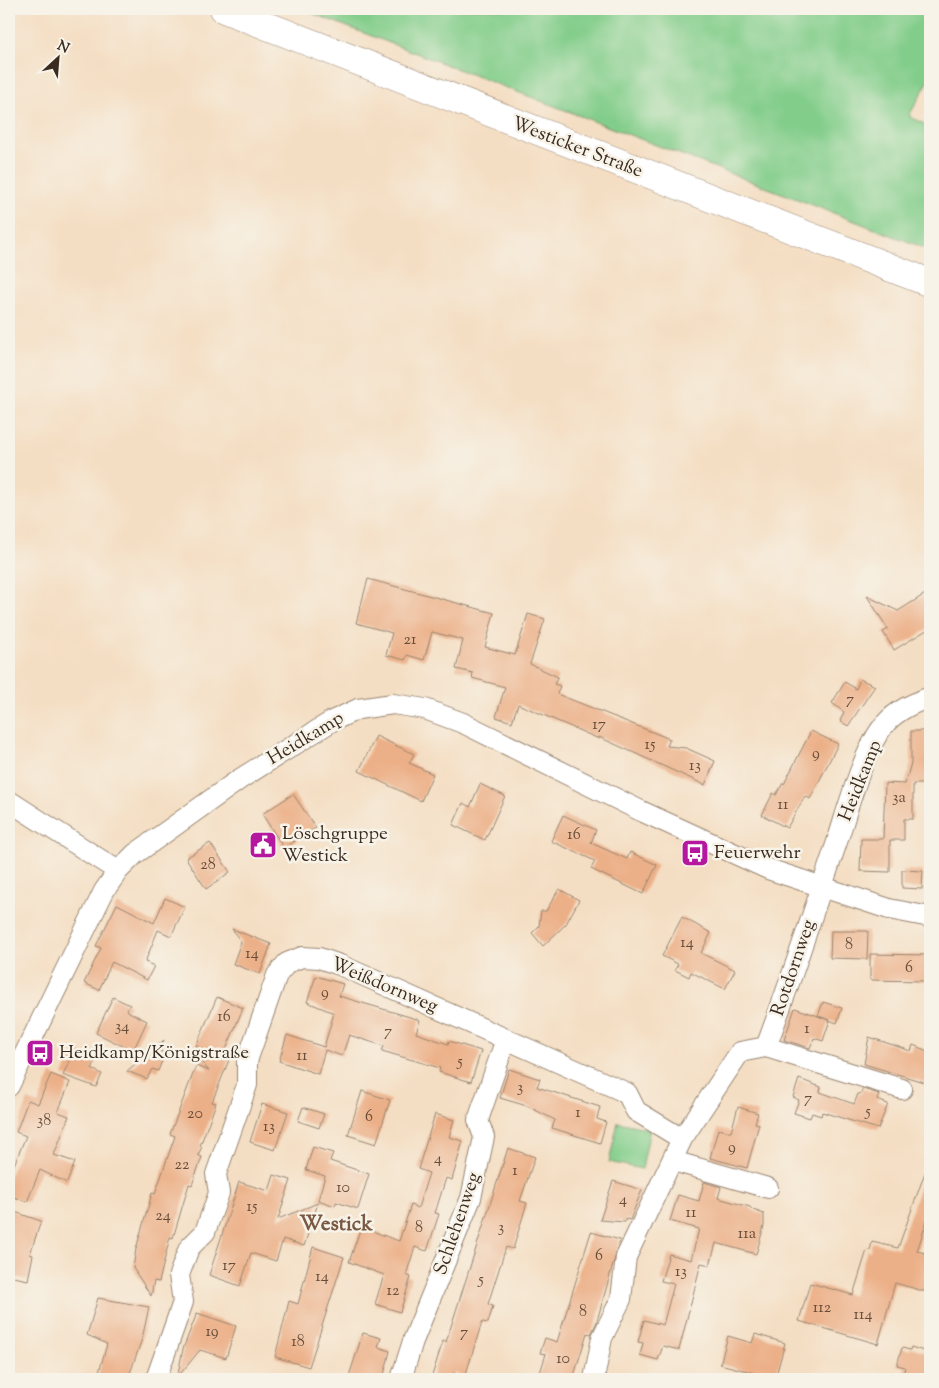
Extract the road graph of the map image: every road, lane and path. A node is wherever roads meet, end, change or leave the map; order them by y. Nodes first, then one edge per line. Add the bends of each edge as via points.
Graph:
1 (224, 9) edge
2 (930, 284) edge
3 (930, 697) edge
4 (9, 801) edge
5 (118, 870) junction
6 (821, 888) junction
7 (930, 917) edge
8 (506, 1039) junction
9 (766, 1047) junction
10 (9, 1086) edge
11 (902, 1089) dead end
12 (682, 1139) junction
13 (672, 1161) junction
14 (768, 1188) dead end
15 (156, 1379) edge
16 (401, 1379) edge
17 (596, 1379) edge

1 - 2 street, Westicker Straße
3 - 6 street, Heidkamp via 908,706 885,724 869,753
4 - 5 street
5 - 6 street, Heidkamp via 135,854 240,779 332,721 358,709 393,704 463,723 695,836 768,869
5 - 10 street, Heidkamp via 104,891
6 - 7 street, Heidkamp via 889,909
6 - 9 street, Rotdornweg
8 - 12 street, Weißdornweg via 627,1093 636,1111
8 - 15 street, Weißdornweg via 340,965 319,958 302,957 287,963 277,975 247,1061 247,1085 216,1174 218,1193 205,1232 189,1248 179,1275 182,1302
8 - 16 street, Schlehenweg via 478,1120 484,1137 471,1198
9 - 11 street
9 - 12 street via 740,1052
12 - 13 street
13 - 14 street
13 - 17 street via 626,1257 621,1299 602,1338

